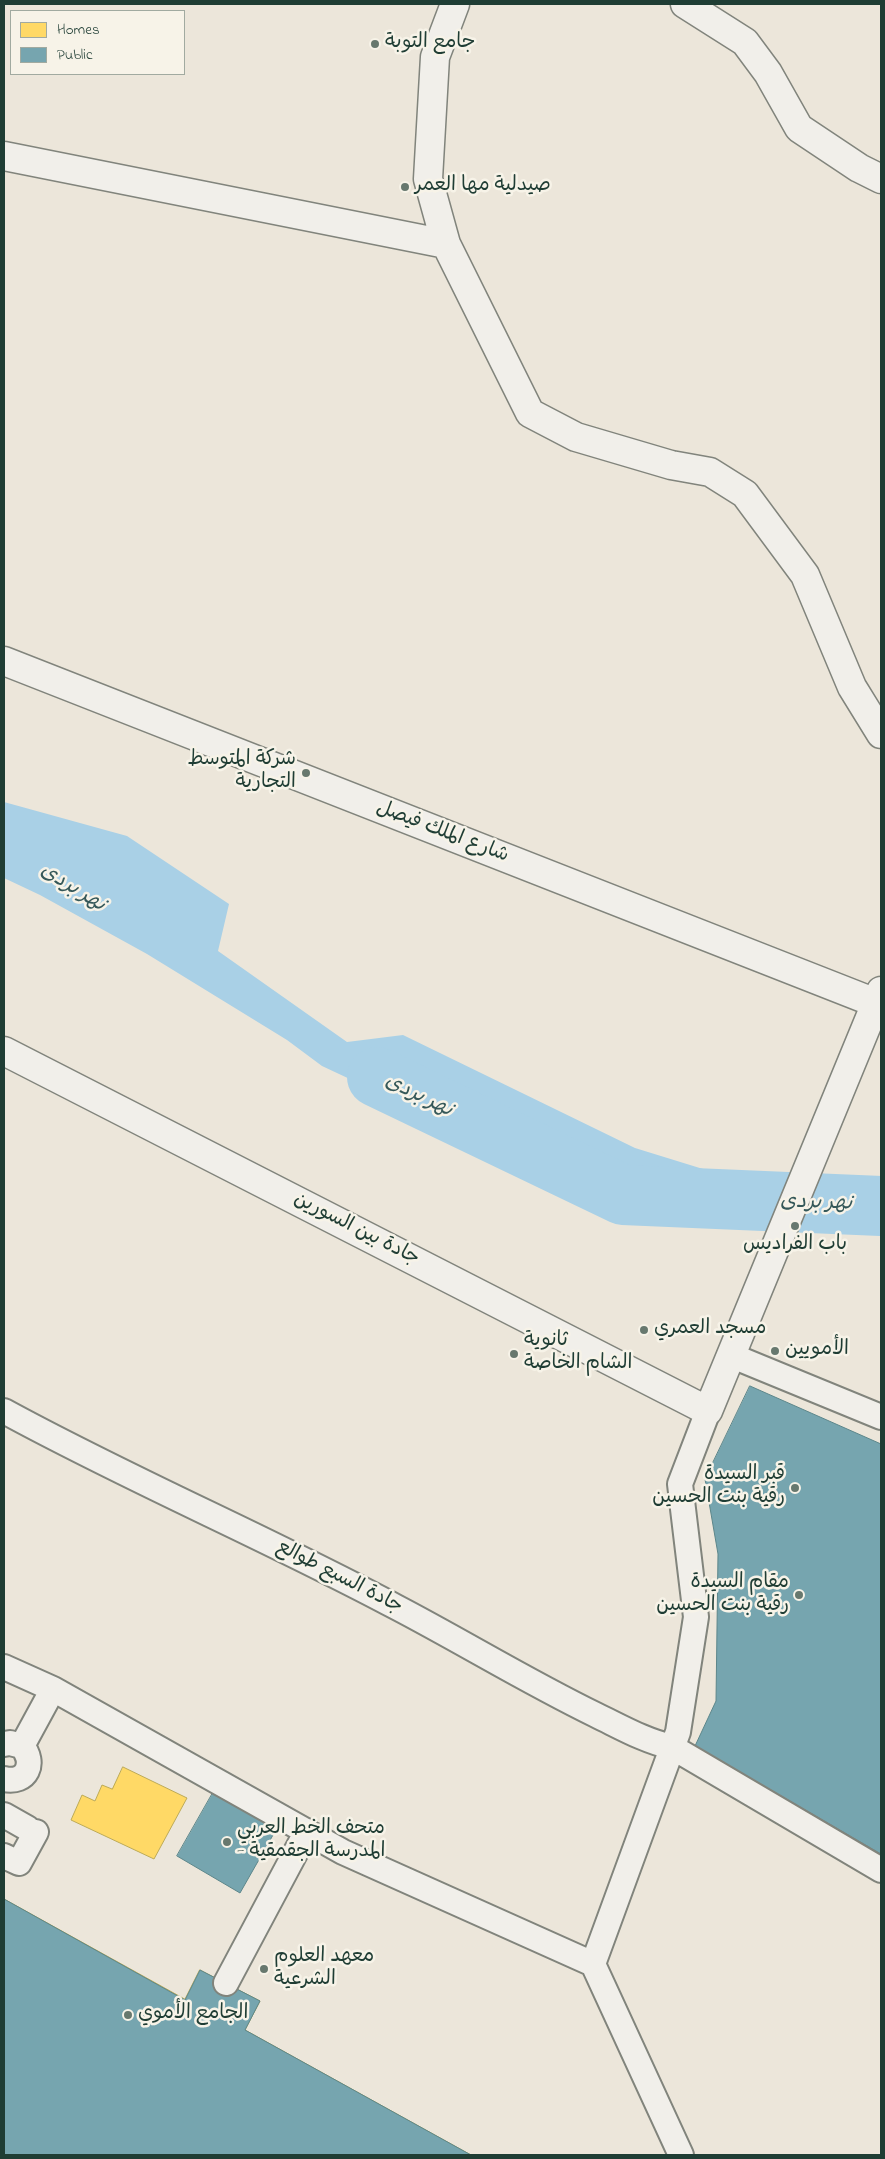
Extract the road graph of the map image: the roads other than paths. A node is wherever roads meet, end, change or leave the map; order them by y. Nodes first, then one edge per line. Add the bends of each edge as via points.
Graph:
1 (454, 4) edge
2 (685, 4) edge
3 (4, 156) edge
4 (881, 179) edge
5 (446, 244) junction
6 (4, 661) edge
7 (881, 734) edge
8 (880, 1000) edge
9 (4, 1051) edge
10 (730, 1355) junction
11 (4, 1411) edge
12 (708, 1411) junction
13 (881, 1417) edge
14 (4, 1667) edge
15 (53, 1689) junction
16 (13, 1745) edge
17 (672, 1747) junction
18 (4, 1779) edge
19 (4, 1815) edge
20 (307, 1831) junction
21 (4, 1856) edge
22 (881, 1870) edge
23 (593, 1964) junction
24 (226, 1983) dead end
25 (681, 2155) edge

1 - 5 street via 435,57 428,179
2 - 4 street via 745,42 768,73 799,128
3 - 5 street
5 - 7 street via 530,412 576,437 671,465 710,472 745,494 805,575 852,687
6 - 8 street, شارع الملك فيصل
8 - 10 street
9 - 12 street, جادة بين السورين
10 - 12 street
10 - 13 street
11 - 17 street, جادة السبع طوالع via 325,1569 475,1648 563,1699 652,1742
12 - 17 street via 680,1484 696,1617 678,1732
14 - 15 street
15 - 16 street
15 - 20 street
16 - 18 street via 29,1756 28,1768 20,1778
17 - 22 street, جادة السبع طوالع
17 - 23 street
19 - 21 street via 32,1830 20,1863
20 - 23 street via 343,1852
20 - 24 street
23 - 25 street

